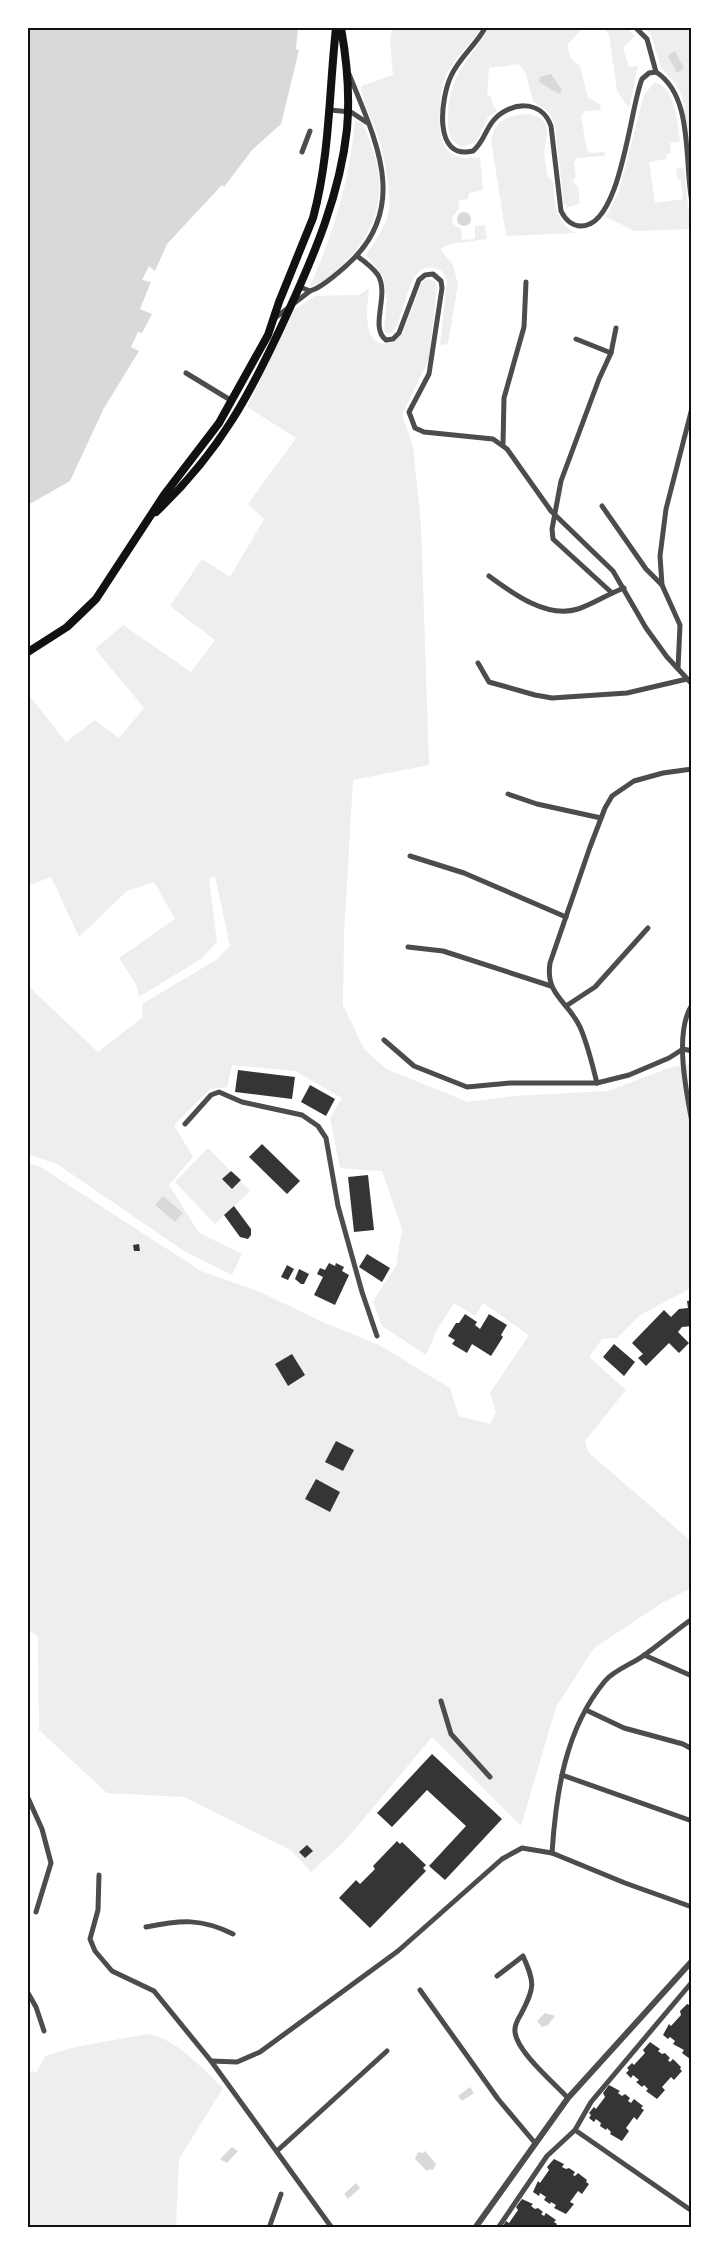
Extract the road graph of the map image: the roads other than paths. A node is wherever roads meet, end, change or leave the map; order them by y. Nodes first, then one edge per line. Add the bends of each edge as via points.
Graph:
1 (336, 28) edge
2 (341, 28) edge
3 (485, 28) edge
4 (636, 28) edge
5 (347, 69) junction
6 (656, 72) junction
7 (330, 110) junction
8 (348, 111) junction
9 (367, 122) junction
10 (310, 131) dead end
11 (302, 152) dead end
12 (692, 202) edge
13 (357, 256) junction
14 (526, 282) dead end
15 (300, 287) junction
16 (310, 291) junction
17 (291, 305) junction
18 (273, 319) junction
19 (616, 328) dead end
20 (576, 338) dead end
21 (611, 353) junction
22 (186, 373) dead end
23 (232, 401) junction
24 (692, 408) edge
25 (503, 444) junction
26 (602, 506) dead end
27 (556, 516) junction
28 (145, 522) junction
29 (489, 576) dead end
30 (662, 585) junction
31 (624, 588) junction
32 (612, 593) junction
33 (28, 652) edge
34 (478, 663) dead end
35 (678, 669) junction
36 (690, 682) edge
37 (692, 769) edge
38 (508, 794) dead end
39 (601, 818) junction
40 (410, 856) dead end
41 (566, 917) junction
42 (648, 928) dead end
43 (408, 947) dead end
44 (551, 986) junction
45 (692, 1005) edge
46 (566, 1006) junction
47 (384, 1040) dead end
48 (683, 1049) junction
49 (692, 1051) edge
50 (596, 1083) junction
51 (692, 1122) edge
52 (185, 1124) dead end
53 (377, 1336) dead end
54 (692, 1619) edge
55 (644, 1655) junction
56 (692, 1676) edge
57 (441, 1701) dead end
58 (586, 1710) junction
59 (692, 1748) edge
60 (562, 1775) junction
61 (490, 1777) dead end
62 (28, 1798) edge
63 (692, 1821) edge
64 (552, 1853) junction
65 (99, 1875) dead end
66 (692, 1907) edge
67 (36, 1912) dead end
68 (146, 1927) dead end
69 (233, 1934) dead end
70 (692, 1961) edge
71 (497, 1976) dead end
72 (692, 1982) edge
73 (420, 1990) dead end
74 (28, 1993) edge
75 (44, 2031) dead end
76 (387, 2051) dead end
77 (211, 2061) junction
78 (568, 2098) junction
79 (575, 2130) junction
80 (535, 2143) junction
81 (277, 2151) junction
82 (281, 2194) dead end
83 (692, 2211) edge
84 (269, 2228) edge
85 (332, 2228) edge
86 (475, 2228) edge
87 (498, 2228) edge

1 - 7 main road
2 - 5 main road
3 - 6 street via 449,81 444,113 446,141 461,152 473,151 499,115 521,106 540,109 550,126 561,210 574,225 593,222 605,208 625,154 640,85 645,76
4 - 6 street via 647,39
5 - 8 main road
5 - 9 street
6 - 12 street via 666,80 681,107
7 - 8 street
7 - 18 main road via 321,185 313,218
8 - 9 street
8 - 15 main road via 343,158 334,198
9 - 13 street via 380,159 383,200 376,229
10 - 11 street
13 - 16 street via 330,280
13 - 25 street via 379,278 382,296 378,328 386,340 399,333 419,280 432,274 441,281 429,374 409,412 415,428 437,434 493,438
14 - 25 street via 524,328 504,398
15 - 16 street
15 - 17 main road
16 - 17 street
17 - 18 street
17 - 28 main road via 266,360 227,430 198,468
18 - 23 main road via 262,348
19 - 21 street
20 - 21 street
21 - 27 street via 561,481
22 - 23 street
23 - 28 main road via 219,424
24 - 30 street via 666,509 660,556
25 - 27 street
26 - 30 street via 646,569
27 - 31 street via 606,562
27 - 32 street via 553,539
28 - 33 main road via 111,578 88,608
29 - 32 street via 514,594 563,612 578,609
30 - 35 street via 680,625
31 - 32 street
31 - 35 street via 646,628
34 - 36 street via 489,682 552,698 627,693
35 - 36 street
37 - 39 street via 626,784 612,796
38 - 39 street
39 - 41 street
40 - 41 street via 464,873
41 - 44 street via 550,963
42 - 46 street via 594,987
43 - 44 street via 443,951
44 - 46 street
45 - 48 street via 684,1020
46 - 50 street via 584,1036
47 - 50 street via 414,1066 467,1088 511,1083
48 - 49 street
48 - 50 street via 629,1074
48 - 51 street
52 - 53 street via 211,1095 219,1092 242,1102 302,1115 318,1126 326,1138 338,1206
54 - 55 street
55 - 56 street
55 - 58 street via 606,1680
57 - 61 street via 451,1734
58 - 59 street via 624,1728
58 - 60 street via 568,1748
60 - 63 street
60 - 64 street via 555,1807
62 - 67 street via 52,1863
64 - 66 street
64 - 77 street via 522,1848 502,1859 398,1951 260,2052 238,2062
65 - 77 street via 98,1910 90,1939 95,1951 112,1971 154,1990
68 - 69 street via 197,1921
70 - 78 street
71 - 78 street via 523,1956 533,1978 531,1995 516,2024 515,2033 529,2058
72 - 79 street via 590,2102
73 - 80 street via 498,2099
74 - 75 street
76 - 81 street
77 - 81 street
78 - 80 street
79 - 83 street
79 - 87 street via 547,2156
80 - 86 street
81 - 85 street
82 - 84 street

